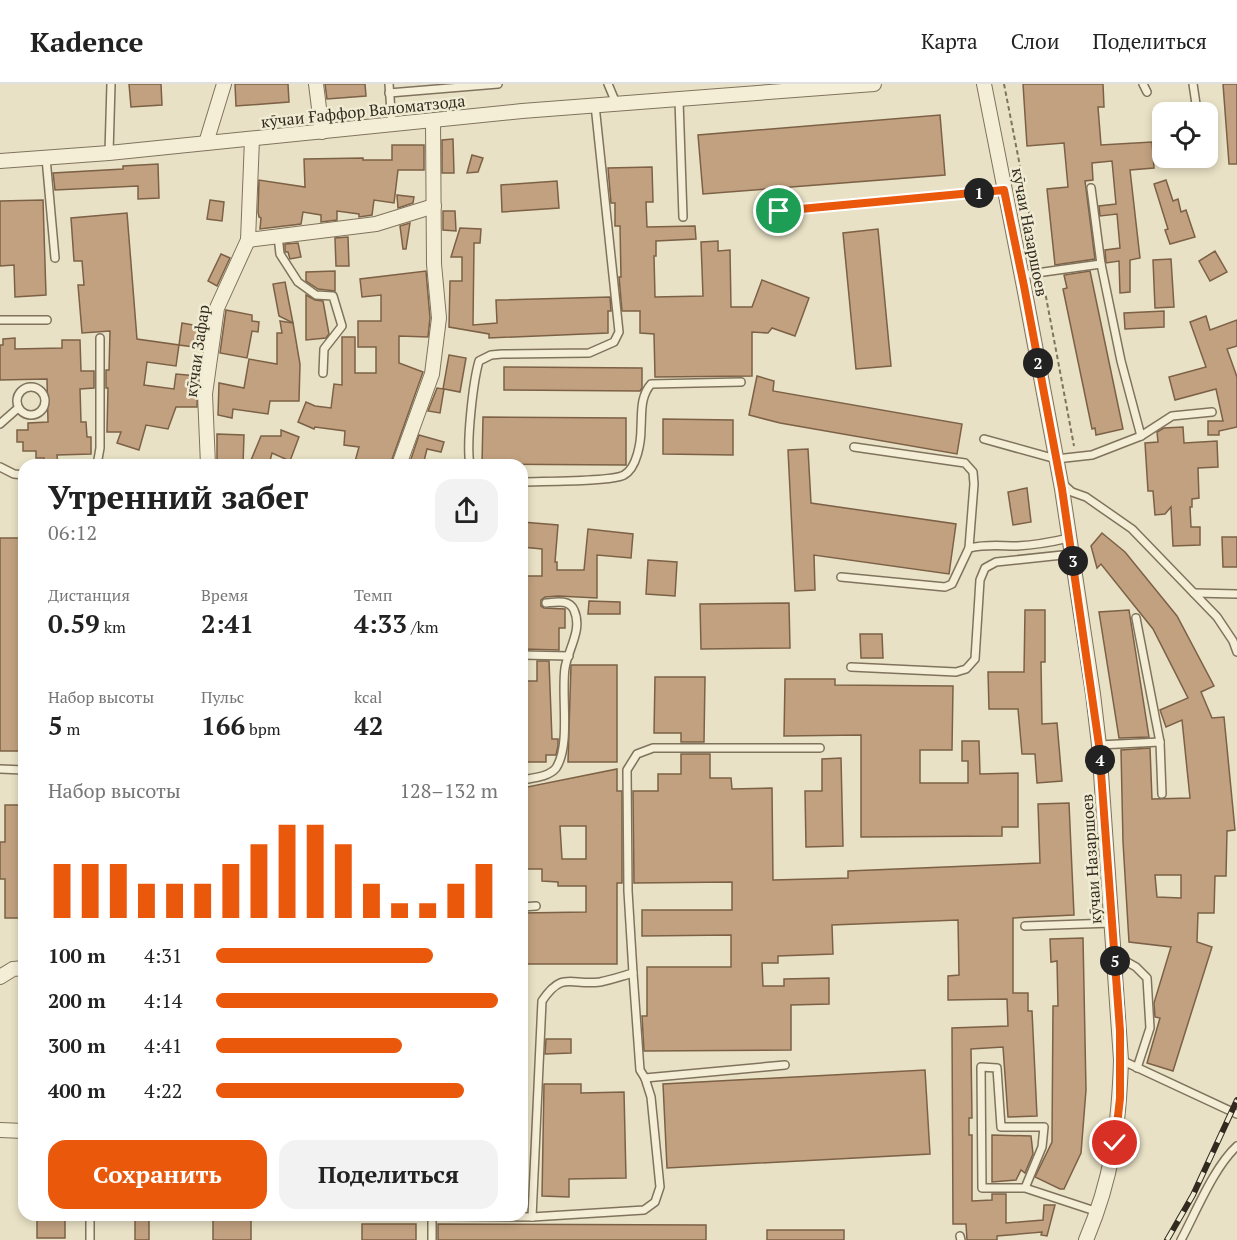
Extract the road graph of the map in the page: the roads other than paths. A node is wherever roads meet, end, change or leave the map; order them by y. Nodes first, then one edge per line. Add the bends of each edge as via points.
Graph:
1 (111, 84) edge
2 (224, 84) edge
3 (316, 84) edge
4 (389, 84) edge
5 (498, 84) edge
6 (609, 84) edge
7 (865, 84) edge
8 (984, 84) edge
9 (1143, 84) edge
10 (1193, 84) edge
11 (1147, 92) dead end
12 (390, 93) junction
13 (679, 99) junction
14 (1196, 102) edge
15 (616, 103) junction
16 (595, 105) junction
17 (434, 121) junction
18 (392, 125) junction
19 (322, 132) junction
20 (252, 139) junction
21 (206, 143) junction
22 (109, 153) junction
23 (46, 158) junction
24 (0, 161) edge
25 (1091, 188) dead end
26 (1004, 190) junction
27 (434, 206) junction
28 (779, 211) dead end
29 (683, 217) dead end
30 (278, 236) junction
31 (248, 240) junction
32 (55, 258) dead end
33 (1101, 264) junction
34 (1022, 275) junction
35 (0, 320) edge
36 (47, 320) dead end
37 (100, 338) dead end
38 (323, 373) dead end
39 (741, 382) dead end
40 (17, 409) junction
41 (1212, 412) dead end
42 (0, 424) edge
43 (1141, 436) junction
44 (984, 439) dead end
45 (854, 447) dead end
46 (98, 459) edge
47 (208, 459) edge
48 (401, 459) edge
49 (470, 459) edge
50 (1056, 459) junction
51 (0, 467) edge
52 (18, 474) edge
53 (528, 482) edge
54 (1060, 482) junction
55 (1069, 538) junction
56 (969, 548) junction
57 (1072, 554) junction
58 (842, 577) dead end
59 (1194, 592) junction
60 (1237, 594) edge
61 (546, 603) dead end
62 (1136, 618) dead end
63 (1237, 652) edge
64 (528, 655) edge
65 (569, 656) junction
66 (851, 667) dead end
67 (1160, 742) junction
68 (1099, 745) junction
69 (820, 748) dead end
70 (0, 769) edge
71 (18, 770) edge
72 (528, 779) edge
73 (1162, 794) dead end
74 (536, 906) dead end
75 (528, 907) edge
76 (1112, 923) junction
77 (1025, 926) dead end
78 (1114, 954) junction
79 (18, 969) edge
80 (633, 973) junction
81 (0, 977) edge
82 (1121, 1060) junction
83 (785, 1065) dead end
84 (1137, 1068) junction
85 (645, 1078) junction
86 (1237, 1114) edge
87 (0, 1130) edge
88 (18, 1131) edge
89 (1237, 1146) edge
90 (1025, 1188) junction
91 (1098, 1212) junction
92 (528, 1217) edge
93 (532, 1217) junction
94 (90, 1221) edge
95 (432, 1221) edge
96 (90, 1240) edge
97 (432, 1240) edge
98 (1086, 1240) edge
99 (1181, 1240) edge

1 - 22 lane
2 - 21 street
3 - 19 street
4 - 12 lane
5 - 12 lane
6 - 15 lane
7 - 13 street, кӯчаи Ғаффор Валоматзода
8 - 26 street, кӯчаи Назаршоев
9 - 11 lane
10 - 14 lane
12 - 18 lane
13 - 15 street, кӯчаи Ғаффор Валоматзода
13 - 29 lane
15 - 16 street, кӯчаи Ғаффор Валоматзода
16 - 17 street, кӯчаи Ғаффор Валоматзода
16 - 49 lane via 619,332 615,342 590,353 502,354 479,361
17 - 18 street, кӯчаи Ғаффор Валоматзода
17 - 27 street
18 - 19 street, кӯчаи Ғаффор Валоматзода
19 - 20 street, кӯчаи Ғаффор Валоматзода
20 - 21 street, кӯчаи Ғаффор Валоматзода
20 - 31 street, кӯчаи Зафар
21 - 22 street, кӯчаи Ғаффор Валоматзода
22 - 23 street, кӯчаи Ғаффор Валоматзода
23 - 24 street, кӯчаи Ғаффор Валоматзода
23 - 32 lane
25 - 33 lane
26 - 28 lane
26 - 34 street, кӯчаи Назаршоев
27 - 30 street via 376,224
27 - 48 street via 439,318 432,374
30 - 31 street
30 - 38 lane via 280,254 298,282 316,296 333,296 342,326 324,349
31 - 47 street, кӯчаи Зафар via 217,308 205,394
33 - 34 lane
33 - 43 lane
34 - 50 street, кӯчаи Назаршоев
35 - 36 lane
37 - 46 lane
39 - 53 lane via 651,384 642,399 641,433 634,464 624,475
40 - 40 lane via 19,392 29,388 43,392 45,405 41,412 32,415
40 - 42 lane
41 - 43 lane via 1172,416
43 - 50 lane via 1092,455
44 - 50 lane
45 - 56 lane via 965,463 974,483
50 - 54 street, кӯчаи Назаршоев
51 - 52 lane
54 - 55 street, кӯчаи Назаршоев
54 - 59 lane via 1132,529
55 - 56 lane
55 - 57 street, кӯчаи Назаршоев
56 - 58 lane via 952,584 945,587
57 - 66 lane via 996,562 985,568 980,580 975,659 966,669 956,672
57 - 68 street, кӯчаи Назаршоев
59 - 60 lane
59 - 63 lane via 1217,616
61 - 65 lane via 565,602 573,608 577,621
62 - 67 lane
64 - 65 lane
65 - 72 lane via 564,677 563,746 556,768
67 - 68 lane
67 - 73 lane
68 - 76 street, кӯчаи Назаршоев
69 - 80 lane via 653,748 637,754 627,770
70 - 71 lane
74 - 75 lane
76 - 77 lane
76 - 78 street, кӯчаи Назаршоев
78 - 82 street, кӯчаи Назаршоев
78 - 84 lane via 1147,978 1150,1028
79 - 81 street
80 - 85 lane via 640,1070
80 - 93 lane via 599,982 567,980 551,988 542,1001
82 - 84 lane
82 - 91 street, кӯчаи Назаршоев via 1115,1143
83 - 85 lane
84 - 86 lane
85 - 93 lane via 651,1097 660,1187 655,1202 644,1210
87 - 88 street
89 - 99 lane via 1210,1185
90 - 90 lane via 982,1188 981,1067 997,1068 1001,1126 1044,1127 1042,1147
90 - 91 lane
91 - 98 street, кӯчаи Назаршоев
92 - 93 lane
94 - 96 lane
95 - 97 lane

